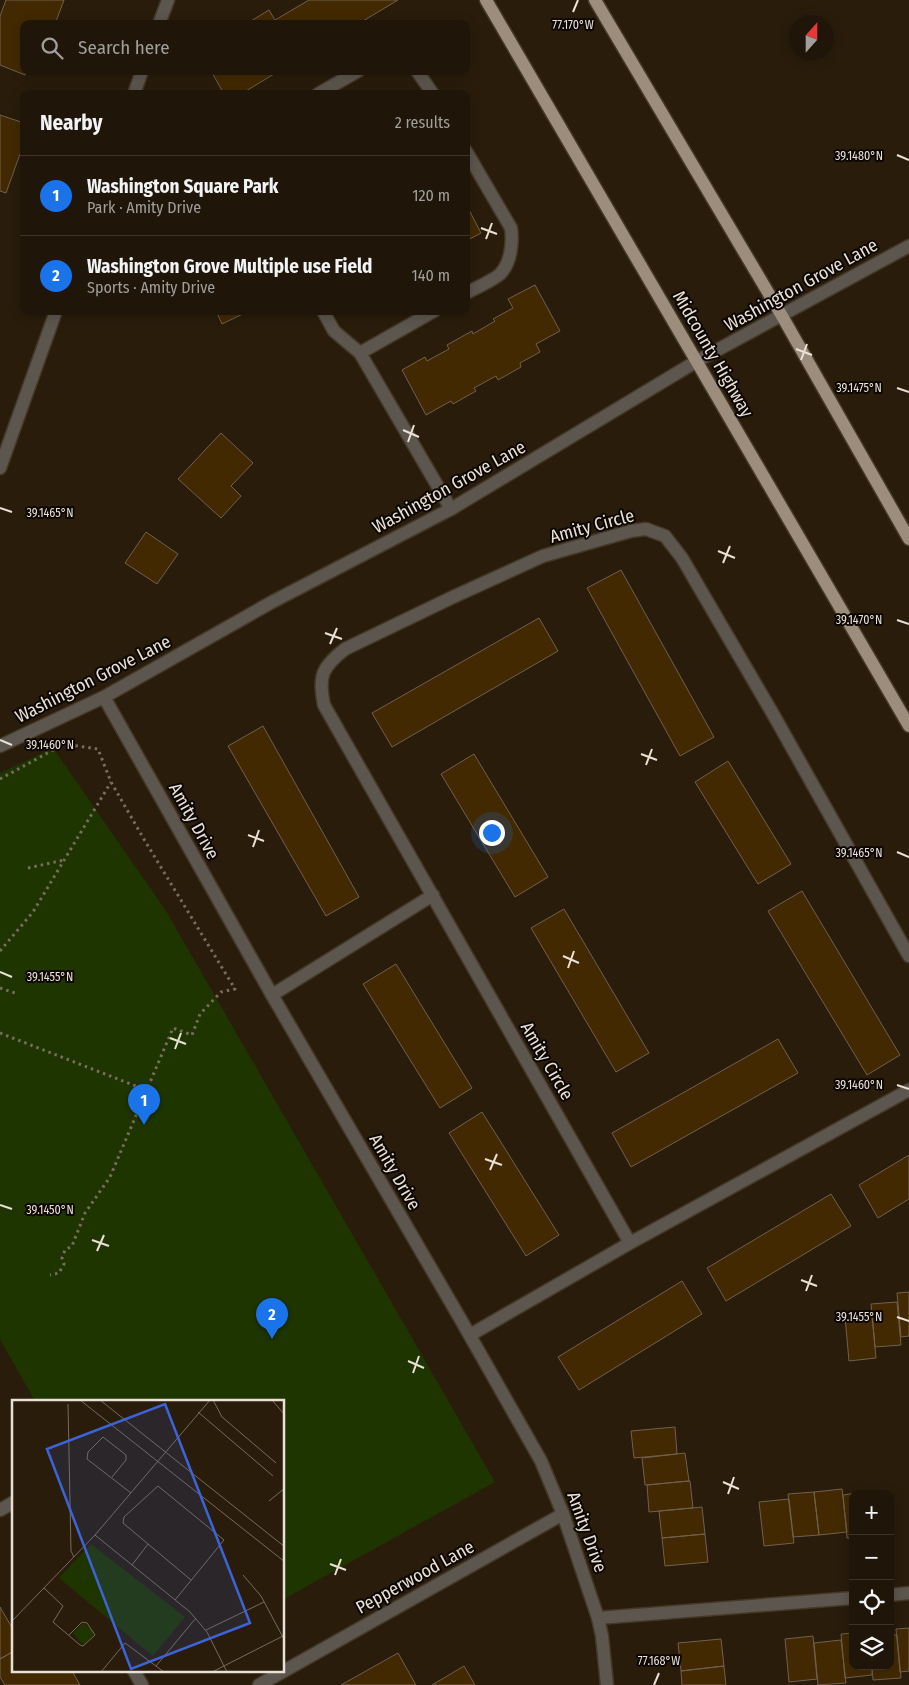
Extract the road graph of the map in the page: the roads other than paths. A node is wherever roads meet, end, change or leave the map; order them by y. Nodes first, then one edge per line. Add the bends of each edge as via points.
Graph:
1 (168, 0) edge
2 (486, 0) edge
3 (595, 0) edge
4 (160, 20) edge
5 (141, 75) edge
6 (351, 75) edge
7 (420, 75) edge
8 (135, 90) edge
9 (325, 90) edge
10 (431, 90) edge
11 (470, 158) edge
12 (909, 246) edge
13 (470, 291) edge
14 (55, 315) edge
15 (325, 315) edge
16 (427, 315) edge
17 (782, 316) junction
18 (360, 353) junction
19 (697, 361) junction
20 (0, 468) edge
21 (451, 510) junction
22 (909, 539) edge
23 (104, 697) junction
24 (909, 726) edge
25 (0, 746) edge
26 (433, 895) junction
27 (909, 956) edge
28 (272, 995) junction
29 (909, 1090) edge
30 (630, 1243) junction
31 (470, 1336) junction
32 (12, 1503) edge
33 (0, 1510) edge
34 (563, 1514) junction
35 (909, 1593) edge
36 (894, 1595) edge
37 (849, 1598) edge
38 (598, 1618) junction
39 (285, 1670) edge
40 (135, 1672) edge
41 (282, 1672) edge
42 (142, 1685) edge
43 (259, 1685) edge
44 (606, 1685) edge

1 - 4 street
2 - 19 main road, Midcounty Highway
3 - 17 main road
5 - 8 street
6 - 9 street
7 - 10 street
11 - 13 street via 511,228 513,242 501,274
12 - 17 street, Washington Grove Lane
14 - 20 street
15 - 18 street via 334,331
16 - 18 street
17 - 19 street, Washington Grove Lane
17 - 22 main road
18 - 21 street
19 - 21 street, Washington Grove Lane
19 - 24 main road, Midcounty Highway
21 - 23 street, Washington Grove Lane via 272,602
23 - 25 street, Washington Grove Lane
23 - 28 street, Amity Drive
26 - 27 street, Amity Circle via 324,705 320,688 324,669 345,649 543,556 646,529 666,536 682,558
26 - 28 street
26 - 30 street, Amity Circle
28 - 31 street, Amity Drive
29 - 30 street
30 - 31 street
31 - 34 street, Amity Drive via 541,1461
32 - 33 street
34 - 38 street, Amity Drive
34 - 39 street, Pepperwood Lane
35 - 36 street
37 - 38 street
38 - 44 street, Amity Drive
40 - 42 street
41 - 43 street, Pepperwood Lane

